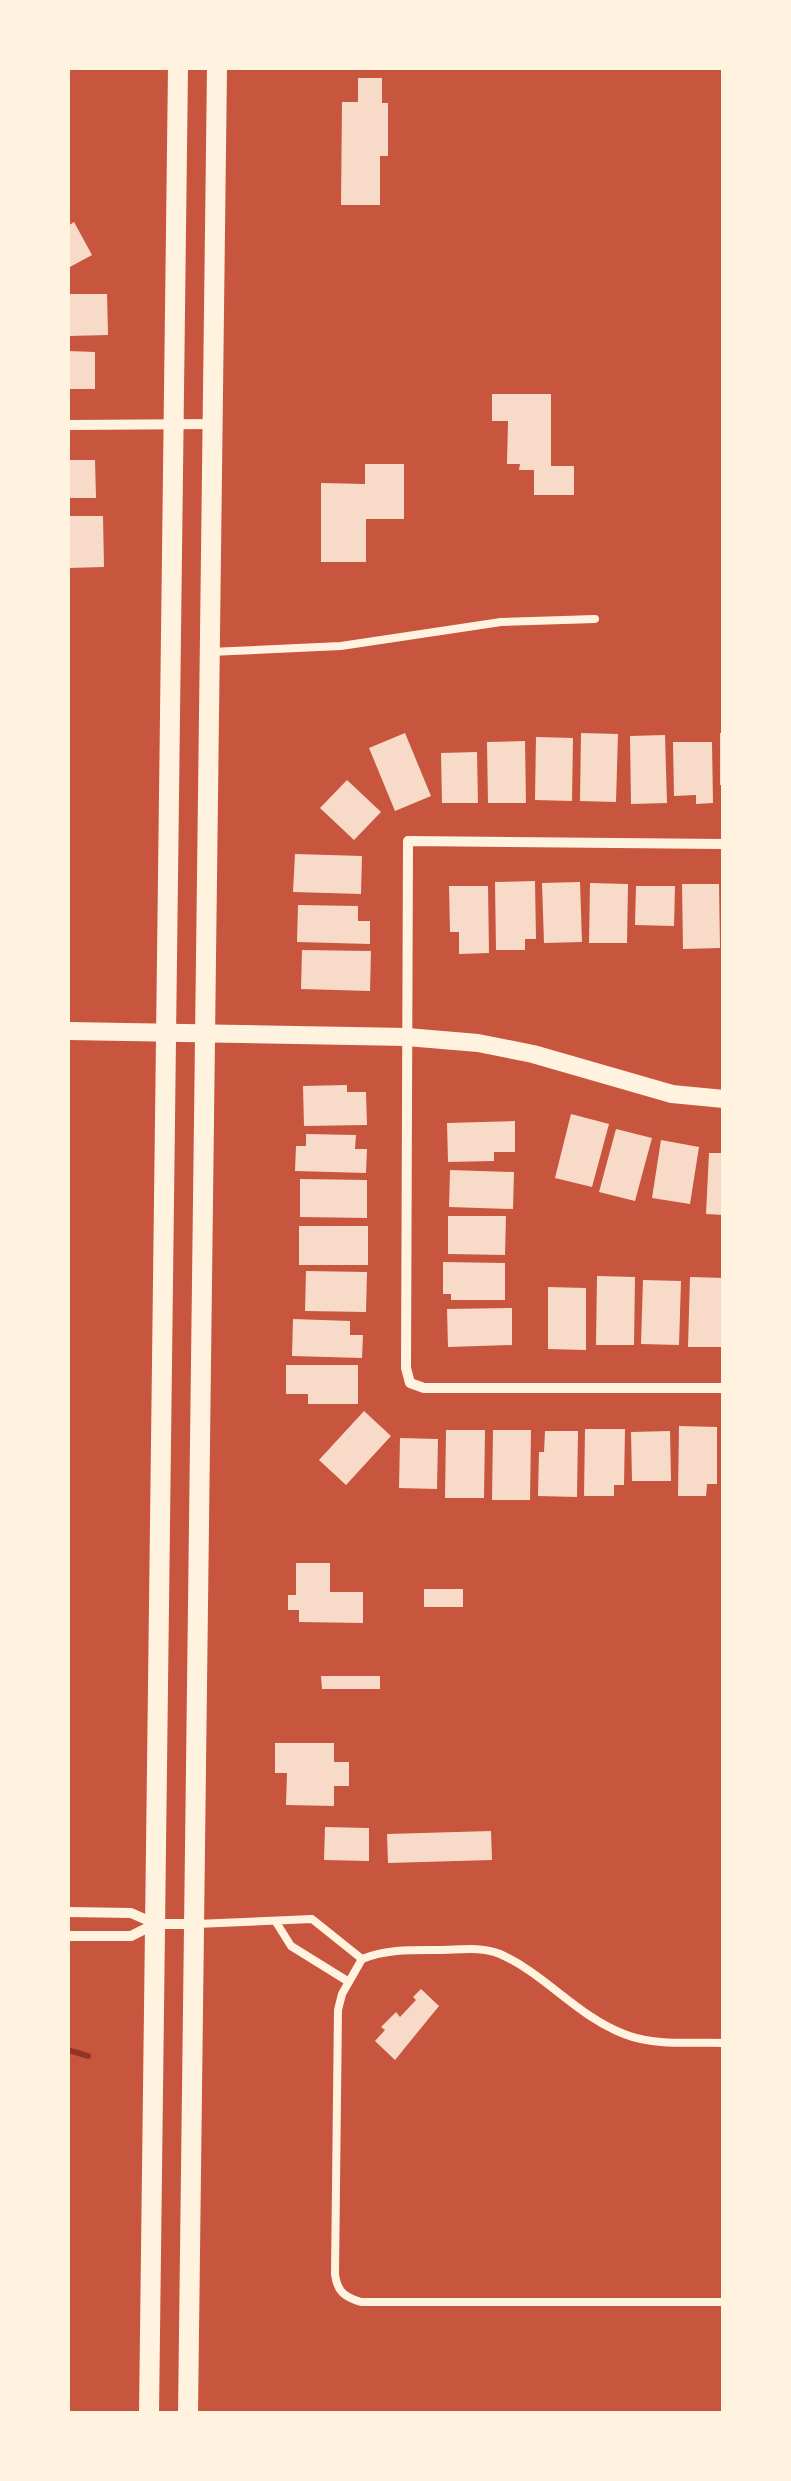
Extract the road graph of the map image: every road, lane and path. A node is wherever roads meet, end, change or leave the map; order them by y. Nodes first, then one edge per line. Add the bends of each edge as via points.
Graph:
1 (178, 68) edge
2 (217, 68) edge
3 (172, 424) junction
4 (214, 424) junction
5 (68, 425) edge
6 (596, 619) dead end
7 (210, 652) junction
8 (724, 844) edge
9 (68, 1031) edge
10 (166, 1032) junction
11 (206, 1033) junction
12 (407, 1037) junction
13 (724, 1099) edge
14 (724, 1388) edge
15 (68, 1912) edge
16 (276, 1922) junction
17 (156, 1924) junction
18 (196, 1924) junction
19 (68, 1936) edge
20 (362, 1958) junction
21 (349, 1982) junction
22 (724, 2043) edge
23 (724, 2302) edge
24 (149, 2414) edge
25 (188, 2414) edge

1 - 3 main road
2 - 4 main road
3 - 4 street
3 - 5 street
3 - 10 main road
4 - 7 main road
6 - 7 lane via 501,622 341,646
7 - 11 main road
8 - 12 street via 408,842
9 - 10 street
10 - 11 street
10 - 17 main road
11 - 12 street
11 - 18 main road
12 - 13 street via 478,1043 672,1094
12 - 14 street via 410,1383
15 - 17 street via 131,1913
16 - 18 lane
16 - 20 lane via 312,1919
16 - 21 lane via 292,1946
17 - 18 street
17 - 19 street via 131,1936
17 - 24 main road
18 - 25 main road
20 - 21 lane
20 - 22 lane via 483,1950 512,1961 623,2034
21 - 23 lane via 336,2034 335,2274 343,2295 361,2302

